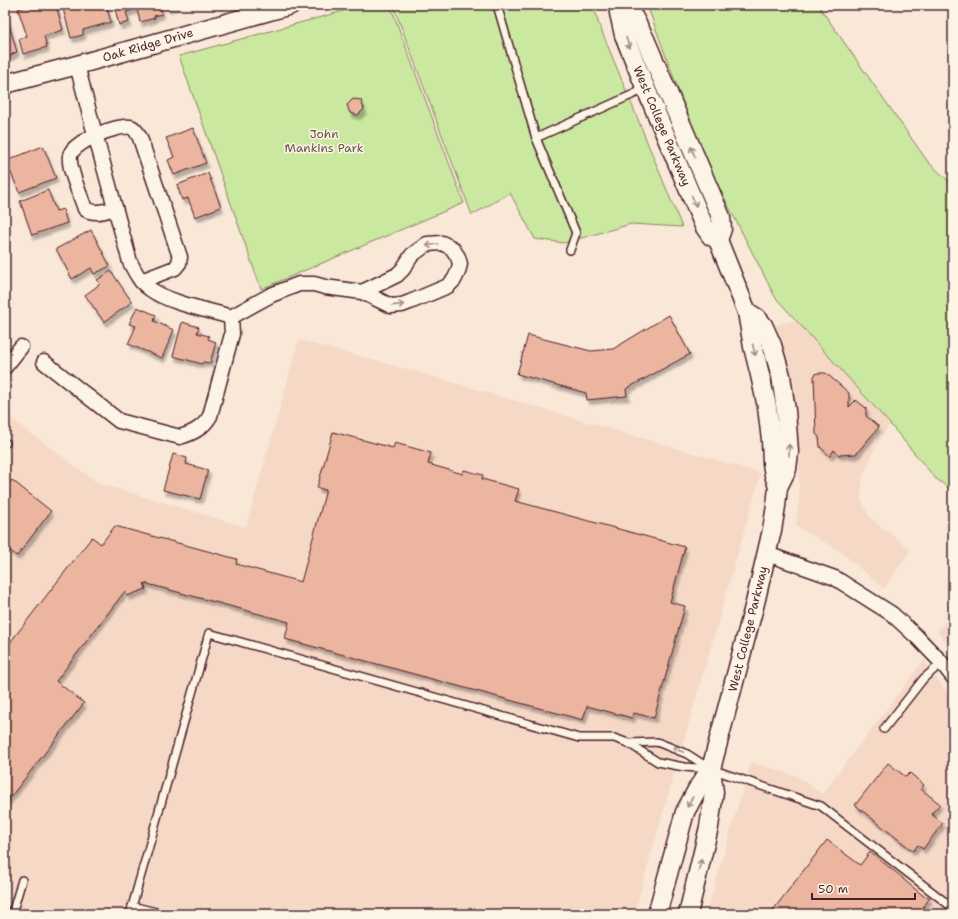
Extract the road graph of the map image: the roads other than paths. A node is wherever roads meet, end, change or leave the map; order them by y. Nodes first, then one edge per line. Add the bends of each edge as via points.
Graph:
1 (291, 5) edge
2 (497, 5) edge
3 (619, 5) edge
4 (624, 5) edge
5 (77, 65) junction
6 (5, 84) edge
7 (646, 89) junction
8 (95, 136) junction
9 (536, 138) junction
10 (115, 208) junction
11 (718, 240) junction
12 (570, 250) dead end
13 (141, 281) junction
14 (362, 292) junction
15 (231, 317) junction
16 (21, 347) dead end
17 (44, 362) dead end
18 (5, 367) edge
19 (767, 554) junction
20 (942, 663) junction
21 (953, 677) edge
22 (884, 729) dead end
23 (628, 743) junction
24 (711, 770) junction
25 (22, 880) dead end
26 (132, 906) junction
27 (953, 908) edge
28 (12, 914) edge
29 (130, 914) edge
30 (164, 914) edge
31 (658, 914) edge
32 (688, 914) edge

1 - 5 street, Oak Ridge Drive
2 - 9 lane
3 -> 7 street, West College Parkway via 624,34
11 -> 4 street, West College Parkway via 722,229 721,216 645,38
5 - 6 street, Oak Ridge Drive
5 - 8 street
7 - 9 lane
7 -> 11 street, West College Parkway via 704,226 711,236
8 - 10 street
8 - 10 street via 79,144 72,151 71,169 85,209 99,212
8 - 13 street via 124,127 137,132 180,256 175,268
9 - 12 lane via 576,233
10 - 13 street via 130,262
11 - 19 street, West College Parkway via 747,312 767,407 772,463 778,487
13 - 15 street via 159,295
14 -> 14 street via 391,306 402,305 448,286 458,272 458,257 452,248 442,243 426,244 412,255 397,276
14 - 15 street via 299,284
15 - 17 street via 232,334 210,416 202,427 180,437 119,421
16 - 18 street
19 - 20 street via 835,578 860,593 892,614
19 - 24 street, West College Parkway
20 - 21 street
20 - 22 lane via 924,678
23 - 24 lane via 658,762
24 -> 23 lane via 687,754 657,742
23 - 26 lane via 614,738 579,738 209,633
24 - 27 lane via 821,806
24 -> 31 street, West College Parkway via 685,812
32 -> 24 street, West College Parkway via 709,827 714,792
25 - 28 lane
26 - 29 lane
26 - 30 lane

